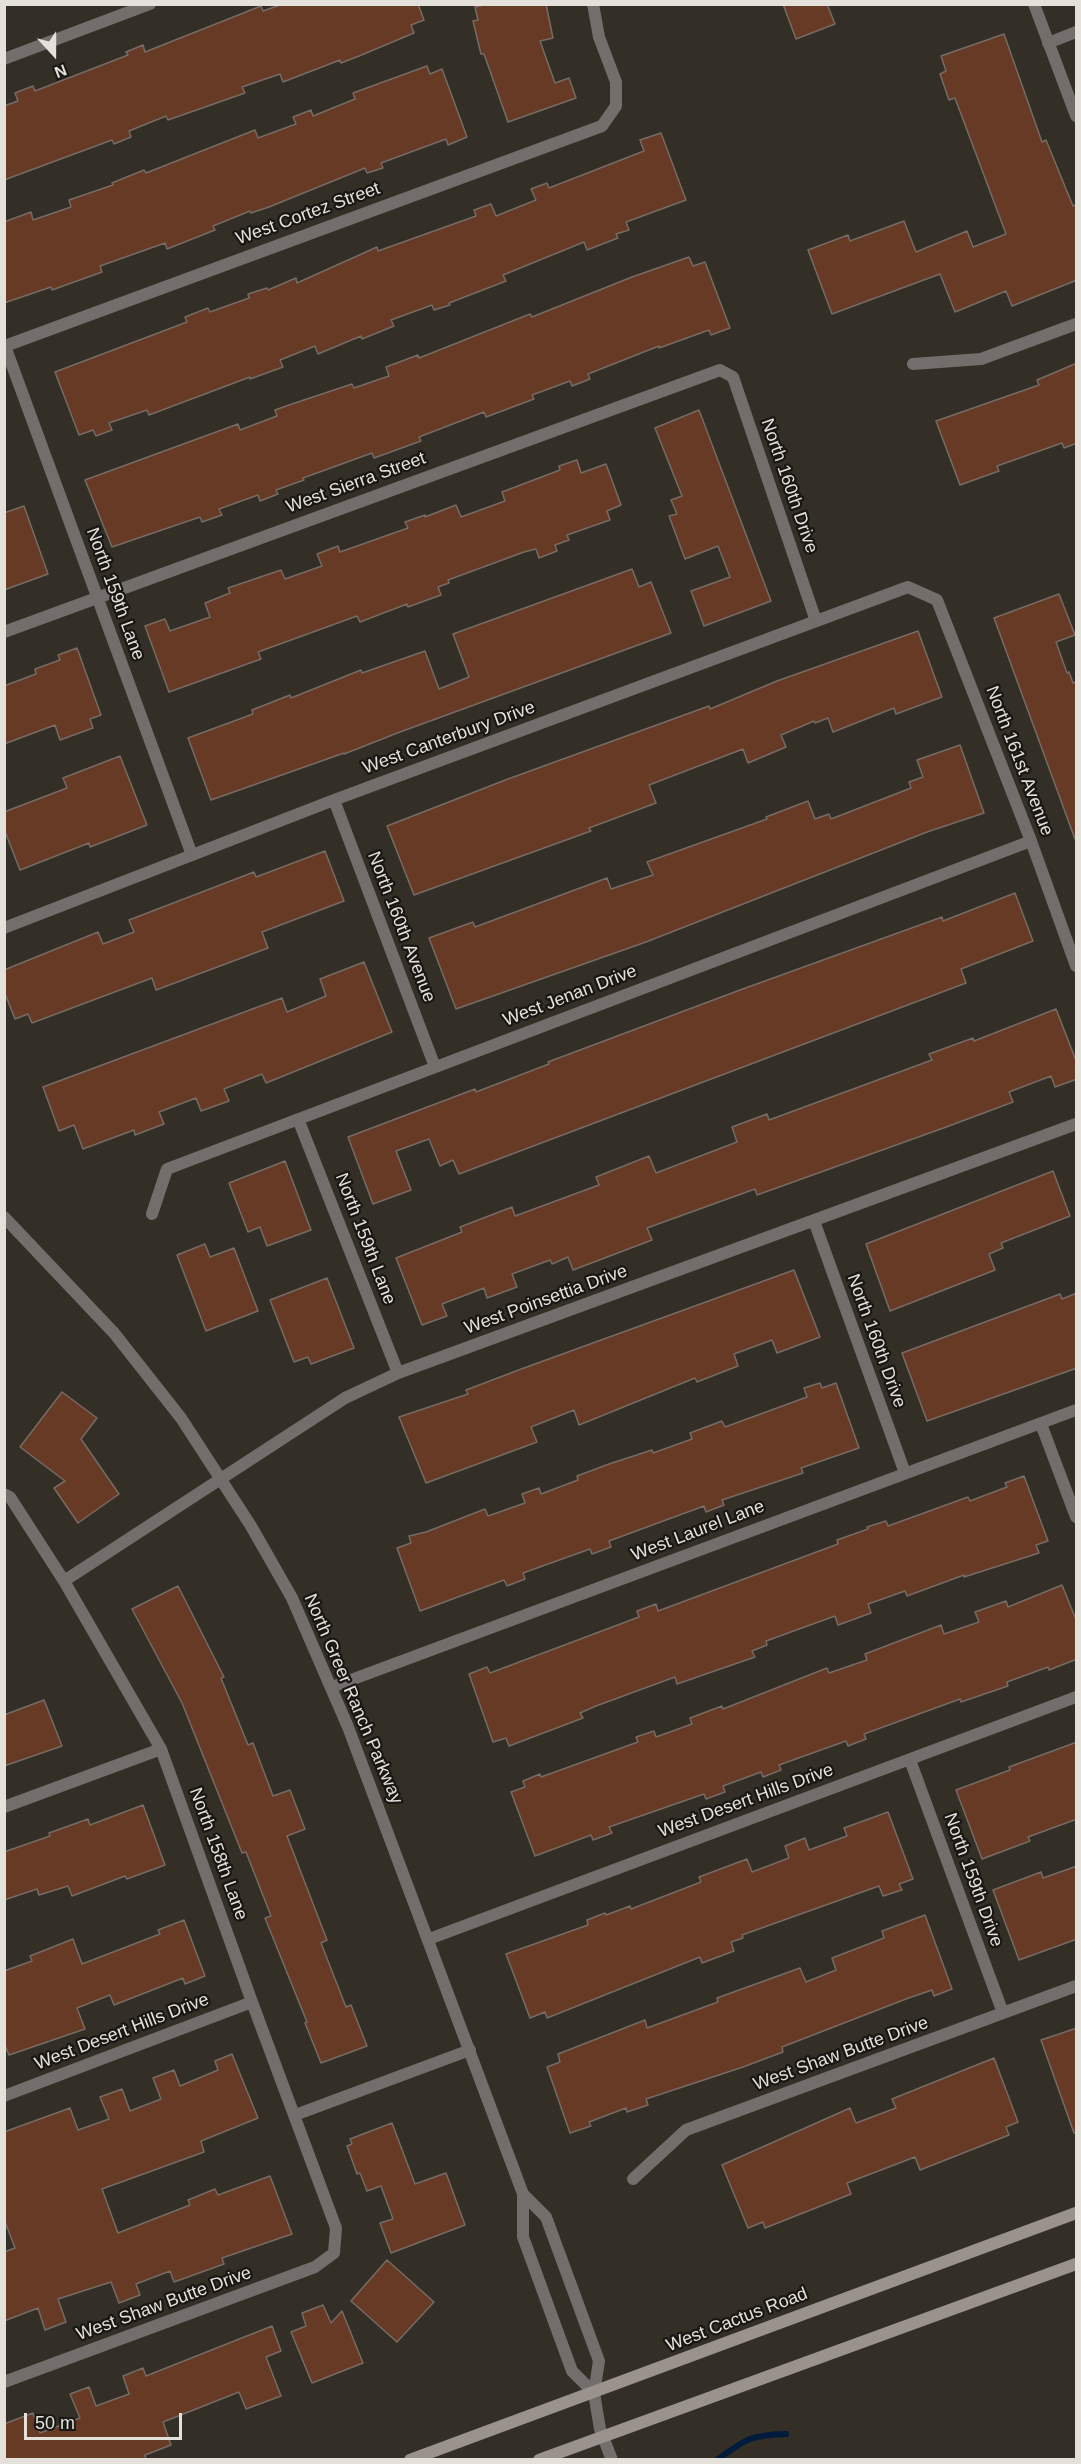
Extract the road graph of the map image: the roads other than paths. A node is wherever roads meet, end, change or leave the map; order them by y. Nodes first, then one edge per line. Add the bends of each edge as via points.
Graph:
1 (150, 4) edge
2 (593, 4) edge
3 (1034, 4) edge
4 (1077, 32) edge
5 (1048, 43) junction
6 (4, 58) edge
7 (1077, 116) edge
8 (1077, 324) edge
9 (4, 346) edge
10 (913, 364) dead end
11 (720, 370) joint
12 (908, 587) joint
13 (98, 597) junction
14 (816, 621) junction
15 (4, 632) edge
16 (334, 800) junction
17 (1031, 841) junction
18 (192, 855) junction
19 (4, 928) edge
20 (1077, 966) edge
21 (435, 1067) junction
22 (298, 1119) junction
23 (1077, 1125) edge
24 (152, 1214) dead end
25 (4, 1217) edge
26 (814, 1221) junction
27 (398, 1373) junction
28 (1077, 1410) edge
29 (1041, 1424) junction
30 (905, 1473) junction
31 (221, 1478) junction
32 (4, 1494) edge
33 (1077, 1517) edge
34 (64, 1581) junction
35 (332, 1687) junction
36 (1077, 1697) edge
37 (161, 1749) junction
38 (910, 1760) junction
39 (4, 1807) edge
40 (429, 1939) junction
41 (1077, 1986) edge
42 (252, 2002) junction
43 (1003, 2013) junction
44 (470, 2050) junction
45 (4, 2096) edge
46 (295, 2115) junction
47 (633, 2179) dead end
48 (523, 2194) junction
49 (1077, 2213) edge
50 (334, 2253) joint
51 (1077, 2264) edge
52 (4, 2382) edge
53 (594, 2392) junction
54 (603, 2436) junction
55 (410, 2460) edge
56 (539, 2460) edge
57 (612, 2460) edge

1 - 6 street
2 - 9 street, West Cortez Street via 599,37 616,82 616,106 602,126
3 - 5 street
4 - 5 street
5 - 7 street
8 - 10 street via 981,359
9 - 13 street, North 159th Lane
11 - 13 street, West Sierra Street
11 - 14 street, North 160th Drive via 733,377
12 - 14 street, West Canterbury Drive
12 - 17 street, North 161st Avenue via 937,600
13 - 15 street, West Sierra Street
13 - 18 street, North 159th Lane
14 - 16 street, West Canterbury Drive
16 - 18 street, West Canterbury Drive
16 - 21 street, North 160th Avenue
17 - 20 street, North 161st Avenue
17 - 21 street, West Jenan Drive
18 - 19 street, West Canterbury Drive
21 - 22 street, West Jenan Drive
22 - 24 street, West Jenan Drive via 167,1169
22 - 27 street, North 159th Lane
23 - 26 street, West Poinsettia Drive
25 - 31 street, North Greer Ranch Parkway via 121,1342 181,1418
26 - 27 street, West Poinsettia Drive
26 - 30 street, North 160th Drive
27 - 31 street, West Poinsettia Drive via 345,1398
28 - 29 street, West Laurel Lane
29 - 30 street, West Laurel Lane
29 - 33 street
30 - 35 street, West Laurel Lane
31 - 34 street, West Poinsettia Drive
31 - 35 street, North Greer Ranch Parkway via 292,1598
32 - 34 street, North 158th Lane via 10,1497
34 - 37 street, North 158th Lane
35 - 40 street, North Greer Ranch Parkway
36 - 38 street, West Desert Hills Drive
37 - 39 street
37 - 42 street, North 158th Lane
38 - 40 street, West Desert Hills Drive
38 - 43 street, North 159th Drive
40 - 44 street, North Greer Ranch Parkway
41 - 43 street, West Shaw Butte Drive
42 - 45 street, West Desert Hills Drive
42 - 46 street, North 158th Lane
43 - 47 street, West Shaw Butte Drive via 686,2130
44 - 46 street
44 - 48 street, North Greer Ranch Parkway
46 - 50 street, North 158th Lane via 336,2228
48 - 53 street, North Greer Ranch Parkway via 523,2237 572,2371
48 - 53 street, North Greer Ranch Parkway via 546,2217 599,2361
49 - 53 main road, West Cactus Road
50 - 52 street, West Shaw Butte Drive via 315,2267
51 - 54 main road
53 - 54 street, North Greer Ranch Parkway
53 - 55 main road, West Cactus Road
54 - 56 main road
54 - 57 street, North Greer Ranch Parkway

